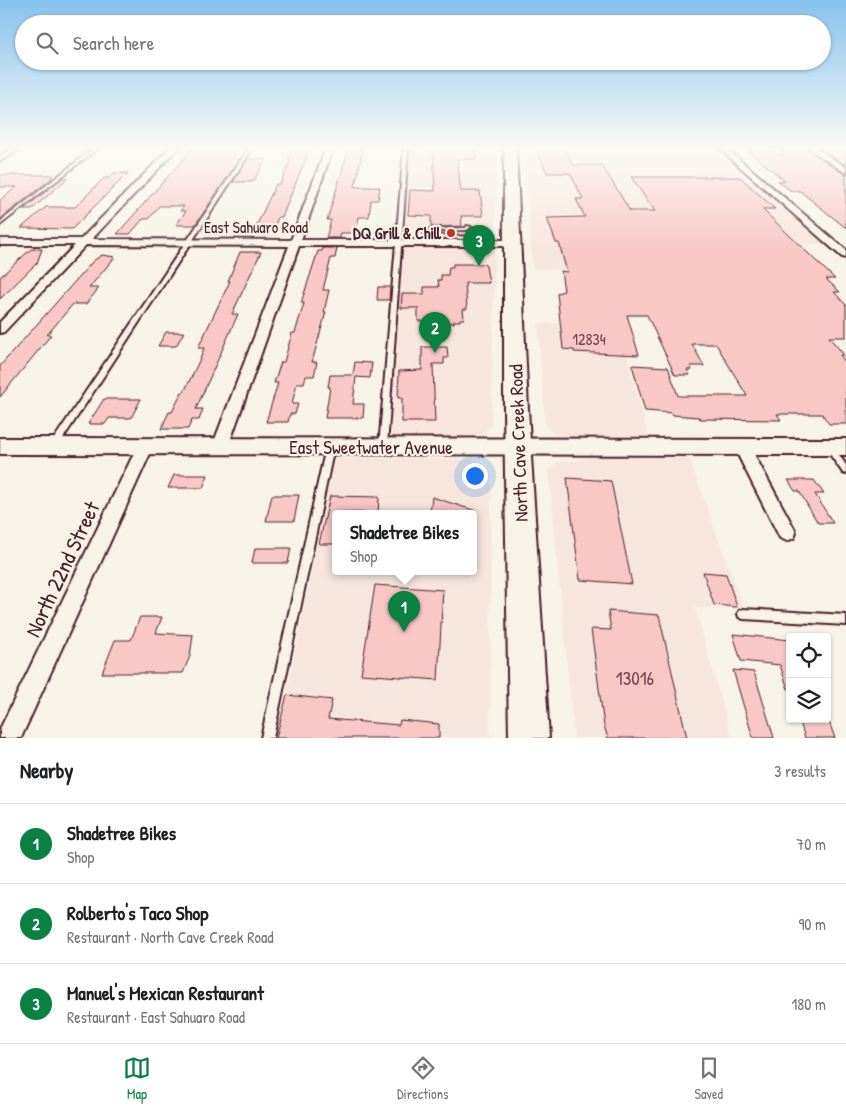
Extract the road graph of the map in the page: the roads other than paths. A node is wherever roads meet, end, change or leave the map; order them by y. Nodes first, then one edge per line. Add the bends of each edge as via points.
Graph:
1 (52, 182) edge
2 (141, 182) edge
3 (228, 182) edge
4 (317, 182) edge
5 (403, 182) edge
6 (510, 182) edge
7 (762, 182) edge
8 (0, 224) edge
9 (469, 227) dead end
10 (478, 239) dead end
11 (0, 242) edge
12 (84, 242) junction
13 (188, 242) junction
14 (294, 242) junction
15 (399, 242) junction
16 (511, 242) junction
17 (846, 255) edge
18 (0, 329) edge
19 (0, 446) edge
20 (53, 446) junction
21 (146, 447) junction
22 (220, 447) junction
23 (330, 447) junction
24 (383, 447) junction
25 (742, 447) junction
26 (837, 447) edge
27 (517, 448) junction
28 (846, 472) edge
29 (787, 533) dead end
30 (742, 614) dead end
31 (846, 620) edge
32 (8, 738) edge
33 (267, 738) edge
34 (529, 738) edge

1 - 8 lane
2 - 12 street
3 - 13 lane
4 - 14 street
5 - 15 lane
6 - 16 main road, North Cave Creek Road
7 - 17 street
9 - 10 lane via 426,233 430,236
11 - 12 street, East Sahuaro Road
12 - 13 street, East Sahuaro Road
12 - 18 street
13 - 14 street, East Sahuaro Road
13 - 20 lane
14 - 15 street, East Sahuaro Road
14 - 22 street
15 - 16 street, East Sahuaro Road
15 - 24 lane
16 - 27 main road, North Cave Creek Road
19 - 20 street, East Sweetwater Avenue
20 - 21 street, East Sweetwater Avenue
21 - 22 street, East Sweetwater Avenue
21 - 32 street, North 22nd Street
22 - 23 street, East Sweetwater Avenue
23 - 24 street, East Sweetwater Avenue
23 - 33 lane
24 - 27 street, East Sweetwater Avenue
25 - 26 street, East Sweetwater Avenue
25 - 27 street, East Sweetwater Avenue
25 - 29 street
26 - 28 lane
27 - 34 main road, North Cave Creek Road
30 - 31 lane

